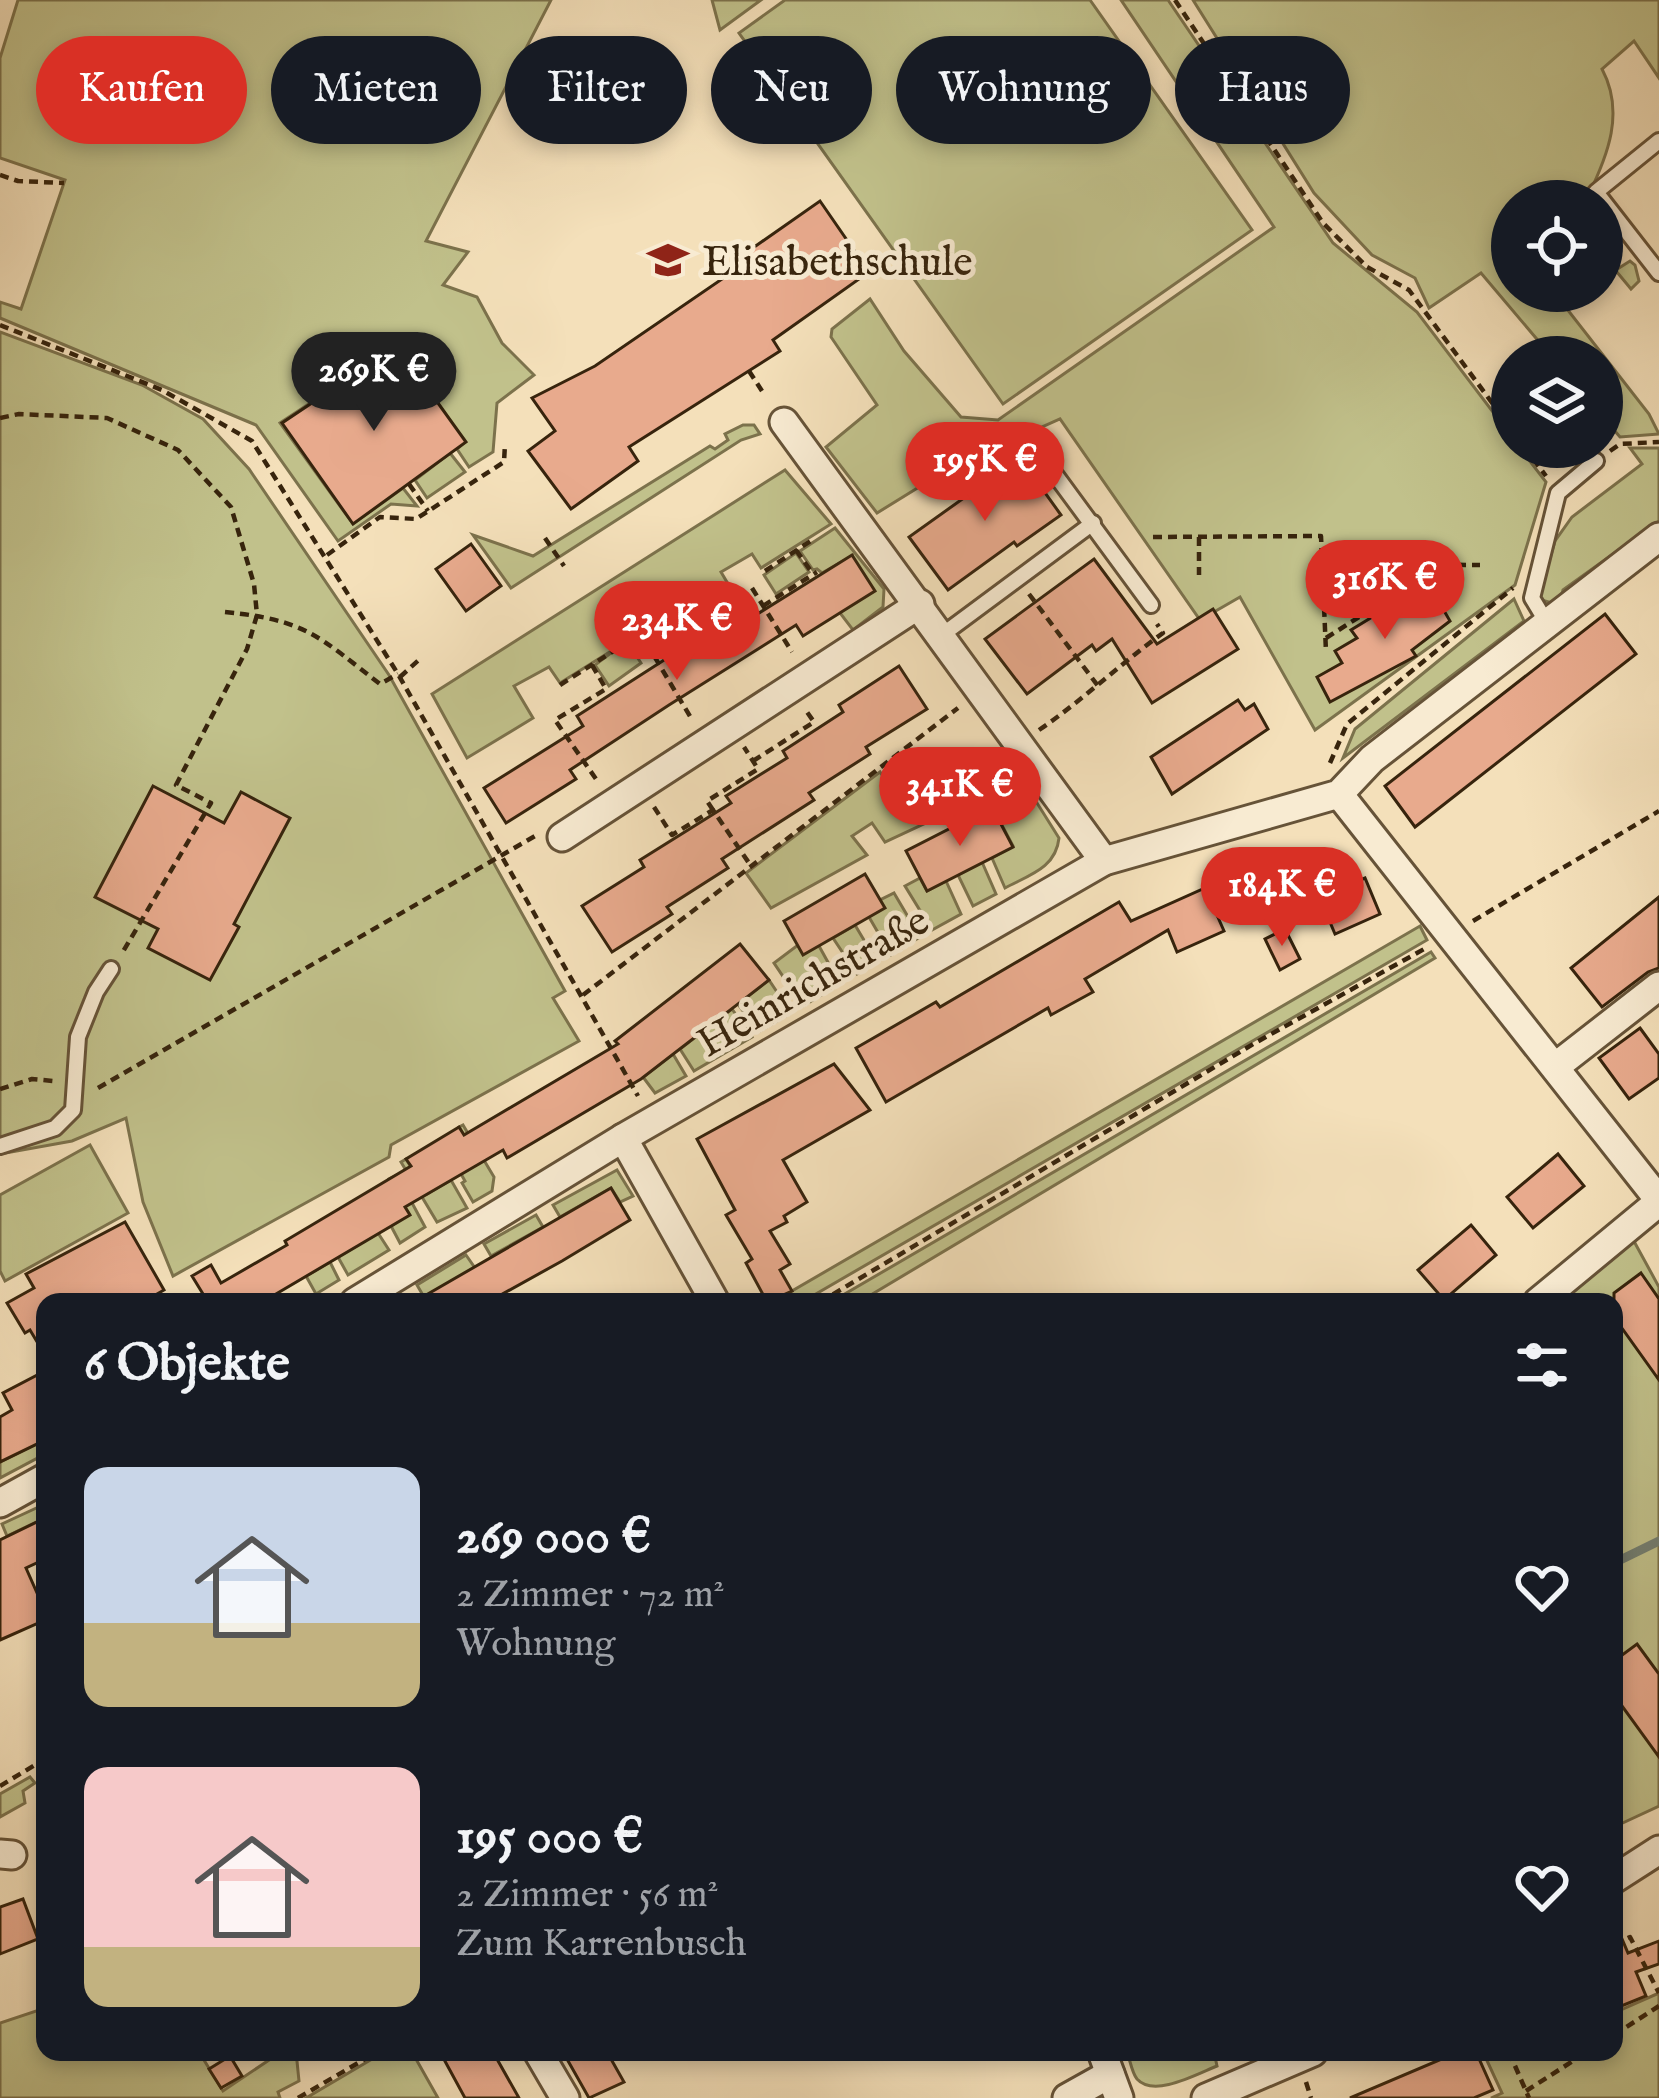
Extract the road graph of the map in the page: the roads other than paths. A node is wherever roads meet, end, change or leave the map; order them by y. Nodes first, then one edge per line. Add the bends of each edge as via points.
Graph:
1 (1659, 141) edge
2 (1659, 272) edge
3 (784, 422) dead end
4 (1588, 468) edge
5 (1051, 469) dead end
6 (1093, 523) junction
7 (1659, 537) edge
8 (920, 604) junction
9 (1150, 605) road end
10 (1547, 623) junction
11 (943, 635) junction
12 (1339, 794) junction
13 (562, 837) road end
14 (1104, 861) junction
15 (111, 969) road end
16 (1659, 986) edge
17 (1555, 1067) junction
18 (623, 1138) junction
19 (0, 1146) edge
20 (1659, 1201) edge
21 (371, 1293) edge
22 (710, 1293) edge
23 (1549, 1293) edge
24 (36, 1483) edge
25 (0, 1503) edge
26 (1659, 1850) edge
27 (1623, 1874) edge
28 (543, 2061) edge
29 (1292, 2061) edge
30 (1110, 2075) edge
31 (565, 2098) edge
32 (1066, 2098) edge
33 (1206, 2098) edge

1 - 2 lane via 1596,192
3 - 8 street
4 - 10 lane via 1558,493 1536,569 1532,598
5 - 6 lane
6 - 9 lane
6 - 11 lane
7 - 10 street, Heinrichstraße
8 - 11 street
8 - 13 street
10 - 12 street, Heinrichstraße via 1372,759
11 - 14 street
12 - 14 street, Heinrichstraße
12 - 17 street
14 - 18 street, Heinrichstraße
15 - 19 lane via 77,1037 74,1110 56,1128
16 - 17 street
17 - 20 street
18 - 21 street, Heinrichstraße
18 - 22 street
20 - 23 street
24 - 25 street
26 - 27 street
28 - 31 street
29 - 33 street
30 - 32 street

